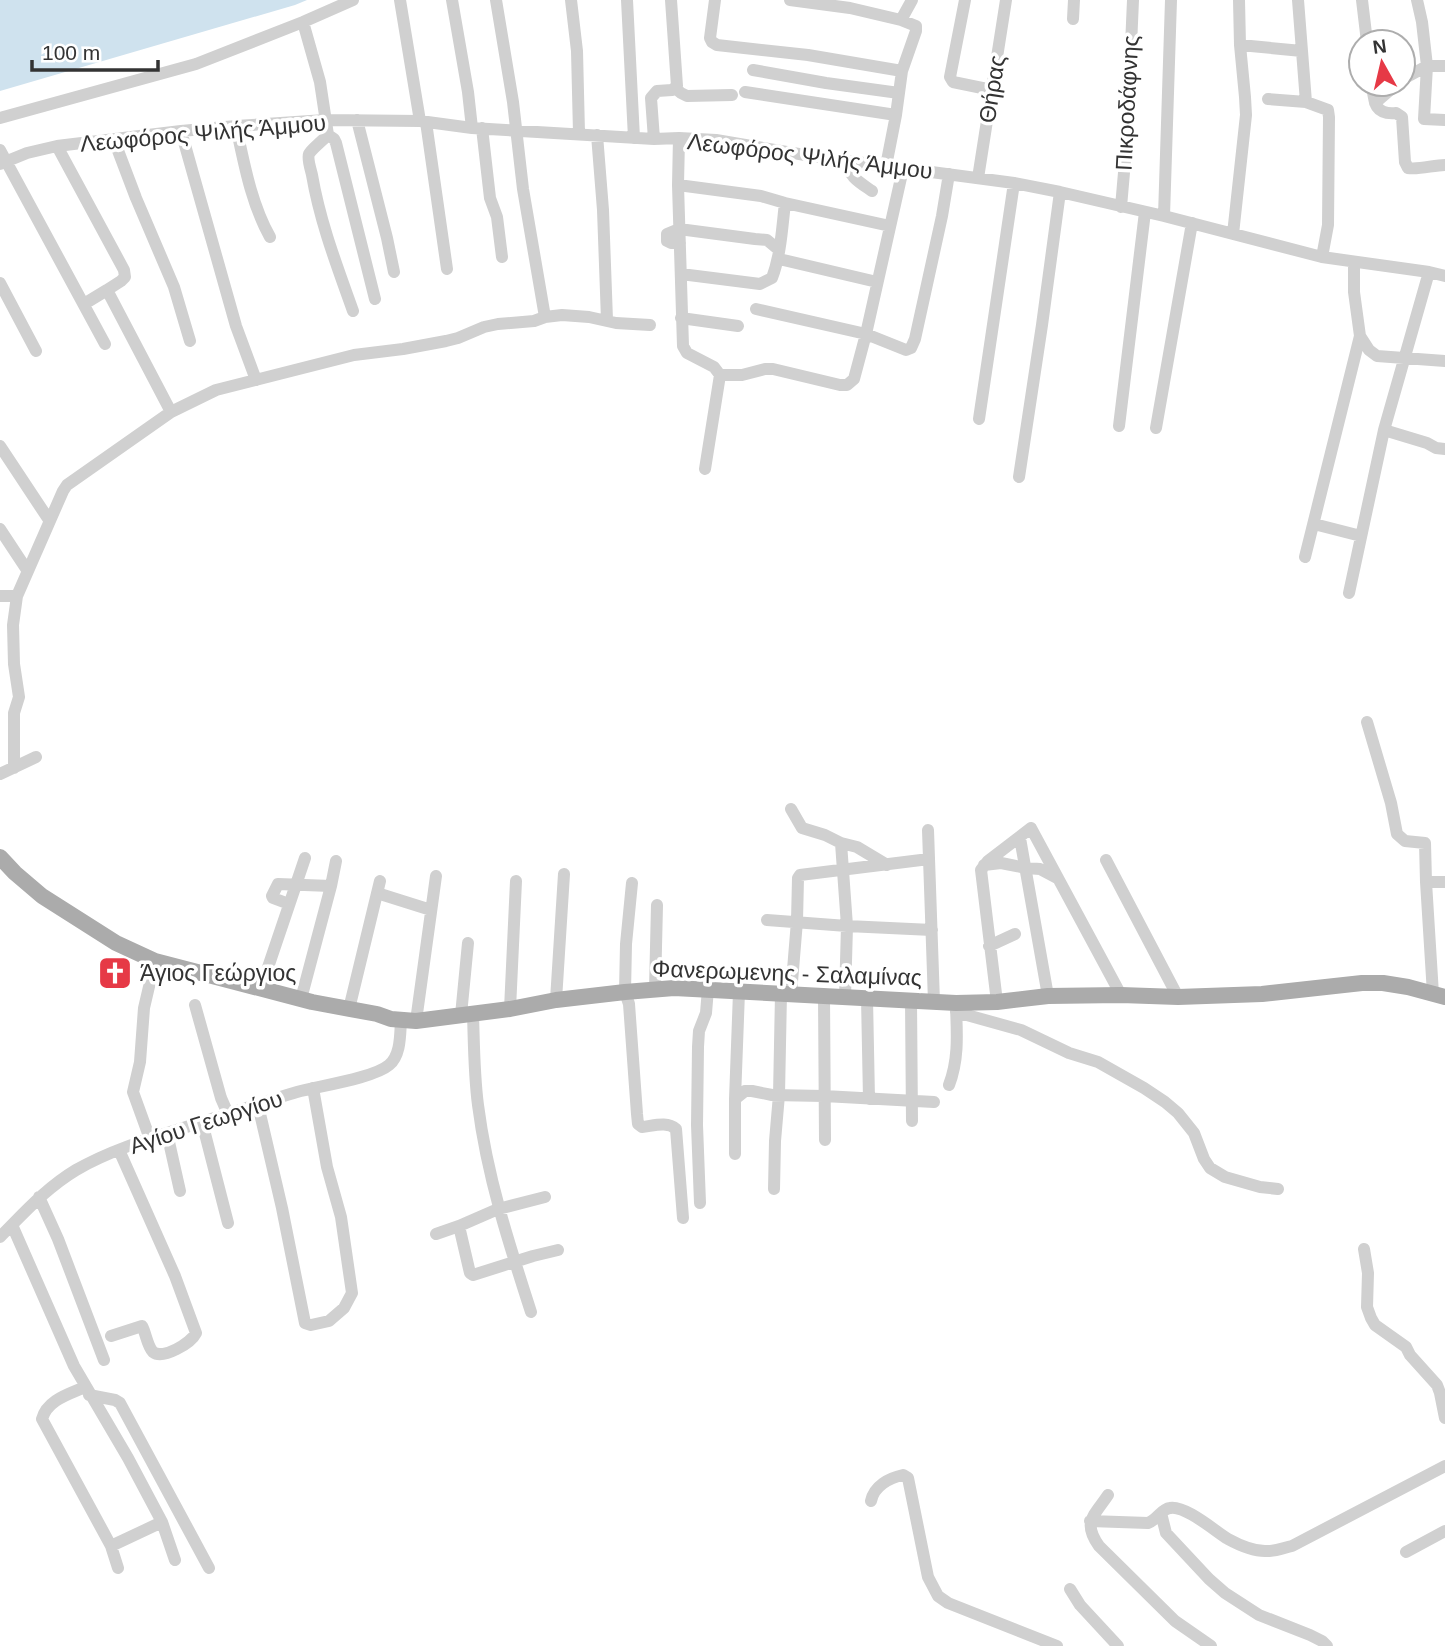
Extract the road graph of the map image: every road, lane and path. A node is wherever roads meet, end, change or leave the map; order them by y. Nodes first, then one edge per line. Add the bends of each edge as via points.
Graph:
1 (353, 0) edge
2 (400, 0) edge
3 (452, 0) edge
4 (496, 0) edge
5 (570, 0) edge
6 (627, 0) edge
7 (671, 0) edge
8 (715, 0) edge
9 (790, 0) edge
10 (912, 0) edge
11 (965, 0) edge
12 (1074, 0) edge
13 (1133, 0) edge
14 (1171, 0) edge
15 (1239, 0) edge
16 (1298, 0) edge
17 (1362, 0) edge
18 (810, 1) edge
19 (1002, 1) edge
20 (1419, 1) edge
21 (851, 4) edge
22 (1073, 19) dead end
23 (901, 20) junction
24 (303, 22) junction
25 (1365, 28) edge
26 (1240, 45) junction
27 (1302, 51) junction
28 (1427, 65) junction
29 (1445, 66) edge
30 (753, 70) dead end
31 (902, 71) junction
32 (1417, 71) edge
33 (675, 89) junction
34 (992, 90) junction
35 (745, 92) dead end
36 (899, 93) junction
37 (732, 95) dead end
38 (1374, 98) edge
39 (1381, 98) edge
40 (1268, 99) dead end
41 (1306, 102) junction
42 (1375, 103) junction
43 (896, 115) junction
44 (0, 118) edge
45 (325, 120) junction
46 (356, 120) junction
47 (1445, 120) edge
48 (423, 121) junction
49 (236, 125) junction
50 (477, 128) junction
51 (517, 130) junction
52 (181, 131) junction
53 (579, 133) junction
54 (328, 135) junction
55 (597, 135) junction
56 (635, 138) junction
57 (679, 138) junction
58 (654, 139) junction
59 (114, 140) junction
60 (57, 146) junction
61 (2, 158) edge
62 (846, 161) junction
63 (1445, 165) edge
64 (886, 166) junction
65 (903, 169) junction
66 (949, 174) junction
67 (978, 178) junction
68 (1014, 184) junction
69 (678, 185) junction
70 (872, 191) dead end
71 (1060, 192) junction
72 (785, 203) junction
73 (1121, 207) junction
74 (1145, 212) junction
75 (1164, 216) junction
76 (1192, 223) junction
77 (890, 226) junction
78 (679, 229) junction
79 (1233, 234) junction
80 (270, 237) dead end
81 (779, 255) junction
82 (502, 257) dead end
83 (1322, 257) junction
84 (1354, 262) junction
85 (447, 269) dead end
86 (394, 272) dead end
87 (1429, 272) junction
88 (681, 274) junction
89 (1445, 276) edge
90 (877, 282) junction
91 (0, 283) edge
92 (107, 290) junction
93 (375, 299) dead end
94 (84, 303) junction
95 (756, 309) dead end
96 (353, 311) dead end
97 (545, 317) junction
98 (681, 318) junction
99 (607, 320) junction
100 (650, 324) dead end
101 (738, 326) dead end
102 (866, 334) junction
103 (1360, 336) junction
104 (190, 341) dead end
105 (105, 344) dead end
106 (36, 351) dead end
107 (1405, 358) junction
108 (1445, 360) edge
109 (720, 375) junction
110 (256, 380) junction
111 (171, 412) junction
112 (979, 419) dead end
113 (1119, 426) dead end
114 (1156, 428) dead end
115 (1384, 430) junction
116 (0, 446) edge
117 (1445, 449) edge
118 (705, 469) dead end
119 (1019, 477) dead end
120 (49, 520) junction
121 (1314, 524) junction
122 (0, 529) edge
123 (1361, 536) junction
124 (1305, 558) dead end
125 (27, 570) junction
126 (1349, 593) dead end
127 (0, 596) edge
128 (16, 596) junction
129 (14, 713) junction
130 (1367, 722) dead end
131 (0, 723) edge
132 (36, 757) dead end
133 (14, 768) junction
134 (0, 774) edge
135 (791, 809) dead end
136 (929, 830) dead end
137 (1020, 838) junction
138 (841, 843) junction
139 (0, 857) edge
140 (304, 858) dead end
141 (929, 859) junction
142 (1106, 860) dead end
143 (336, 861) dead end
144 (887, 865) junction
145 (984, 865) junction
146 (1026, 868) junction
147 (842, 871) junction
148 (564, 874) dead end
149 (436, 876) dead end
150 (1057, 878) junction
151 (516, 881) dead end
152 (1426, 882) junction
153 (1445, 882) edge
154 (632, 883) dead end
155 (296, 884) junction
156 (331, 886) junction
157 (289, 904) junction
158 (657, 905) dead end
159 (431, 910) junction
160 (767, 920) dead end
161 (797, 921) junction
162 (847, 926) junction
163 (1445, 929) edge
164 (932, 930) junction
165 (1430, 930) junction
166 (1015, 934) dead end
167 (468, 943) dead end
168 (989, 946) junction
169 (155, 961) junction
170 (1439, 987) edge
171 (261, 988) junction
172 (655, 989) junction
173 (708, 989) junction
174 (625, 992) junction
175 (739, 992) junction
176 (786, 994) junction
177 (1121, 995) junction
178 (824, 996) junction
179 (1048, 996) junction
180 (845, 997) junction
181 (1178, 997) junction
182 (867, 998) junction
183 (306, 1000) junction
184 (556, 1000) junction
185 (911, 1001) junction
186 (934, 1002) junction
187 (997, 1002) junction
188 (195, 1005) dead end
189 (956, 1007) junction
190 (349, 1009) junction
191 (510, 1009) junction
192 (467, 1014) junction
193 (402, 1020) junction
194 (950, 1084) dead end
195 (313, 1088) junction
196 (779, 1095) junction
197 (824, 1096) junction
198 (735, 1099) junction
199 (869, 1099) junction
200 (912, 1101) junction
201 (934, 1102) dead end
202 (258, 1105) junction
203 (228, 1114) junction
204 (912, 1121) dead end
205 (202, 1122) junction
206 (167, 1133) junction
207 (150, 1139) junction
208 (825, 1140) dead end
209 (119, 1150) junction
210 (735, 1154) dead end
211 (774, 1189) dead end
212 (1278, 1189) dead end
213 (180, 1191) dead end
214 (39, 1197) junction
215 (545, 1197) dead end
216 (700, 1203) dead end
217 (498, 1209) junction
218 (683, 1218) dead end
219 (229, 1223) dead end
220 (12, 1225) junction
221 (460, 1226) junction
222 (436, 1234) dead end
223 (0, 1237) edge
224 (1364, 1249) dead end
225 (558, 1250) dead end
226 (515, 1262) junction
227 (531, 1312) dead end
228 (111, 1336) dead end
229 (104, 1360) dead end
230 (87, 1391) junction
231 (1445, 1418) edge
232 (1445, 1466) edge
233 (1108, 1495) dead end
234 (871, 1502) dead end
235 (1161, 1513) junction
236 (1090, 1521) junction
237 (162, 1522) junction
238 (1445, 1531) edge
239 (111, 1546) junction
240 (1406, 1552) dead end
241 (176, 1560) dead end
242 (118, 1568) dead end
243 (209, 1568) dead end
244 (1070, 1589) dead end
245 (1057, 1646) edge
246 (1118, 1646) edge
247 (1211, 1646) edge
248 (1327, 1646) edge

1 - 24 street
2 - 48 street
3 - 50 street
4 - 51 street
5 - 53 street via 577,51
6 - 56 street
7 - 33 street
8 - 31 street via 710,38 717,45
9 - 18 street
10 - 23 street
11 - 34 street via 950,77 953,82
12 - 22 street
13 - 73 street, Πικροδάφνης
14 - 75 street
15 - 26 street
16 - 27 street
17 - 25 street
18 - 21 street
19 - 34 street, Θήρας
20 - 28 street
21 - 23 street
23 - 31 street via 916,26
24 - 44 street via 196,64
24 - 45 street
26 - 27 street
26 - 79 street via 1245,115
27 - 41 street
28 - 29 street
28 - 32 street
28 - 47 street via 1424,119
30 - 36 street
31 - 36 street
33 - 37 street via 687,96
33 - 58 street via 657,91 651,98
34 - 67 street, Θήρας
35 - 43 street
36 - 43 street
38 - 42 street
39 - 42 street
40 - 41 street
41 - 83 street via 1328,110 1329,117 1328,225
42 - 63 street via 1384,113 1402,117 1408,168
43 - 64 street
45 - 46 street, Λεωφόρος Ψιλής Άμμου
45 - 49 street, Λεωφόρος Ψιλής Άμμου
45 - 54 street
46 - 48 street, Λεωφόρος Ψιλής Άμμου
46 - 86 street
48 - 50 street, Λεωφόρος Ψιλής Άμμου
48 - 85 street
49 - 52 street, Λεωφόρος Ψιλής Άμμου
49 - 80 street via 246,173
50 - 51 street, Λεωφόρος Ψιλής Άμμου
50 - 82 street
51 - 53 street, Λεωφόρος Ψιλής Άμμου
51 - 97 street
52 - 59 street, Λεωφόρος Ψιλής Άμμου
52 - 110 street via 236,326
53 - 55 street, Λεωφόρος Ψιλής Άμμου
54 - 93 street via 336,143
54 - 96 street via 308,155 325,234
55 - 56 street, Λεωφόρος Ψιλής Άμμου
55 - 99 street
56 - 58 street, Λεωφόρος Ψιλής Άμμου
57 - 58 street, Λεωφόρος Ψιλής Άμμου
57 - 62 street, Λεωφόρος Ψιλής Άμμου
57 - 69 street
59 - 60 street, Λεωφόρος Ψιλής Άμμου
59 - 104 street via 174,287
60 - 61 street, Λεωφόρος Ψιλής Άμμου
60 - 92 street via 124,270 121,281
61 - 94 street
62 - 64 street, Λεωφόρος Ψιλής Άμμου
62 - 70 street via 855,180
64 - 65 street, Λεωφόρος Ψιλής Άμμου
65 - 66 street, Λεωφόρος Ψιλής Άμμου
65 - 77 street
66 - 67 street, Λεωφόρος Ψιλής Άμμου
66 - 102 street via 911,348
67 - 68 street, Λεωφόρος Ψιλής Άμμου
68 - 71 street, Λεωφόρος Ψιλής Άμμου
68 - 112 street
69 - 72 street
69 - 78 street
71 - 73 street, Λεωφόρος Ψιλής Άμμου
71 - 119 street
72 - 77 street
72 - 81 street
73 - 74 street, Λεωφόρος Ψιλής Άμμου
74 - 75 street, Λεωφόρος Ψιλής Άμμου
74 - 113 street
75 - 76 street, Λεωφόρος Ψιλής Άμμου
76 - 79 street, Λεωφόρος Ψιλής Άμμου
76 - 114 street
77 - 90 street
78 - 81 street via 766,240
78 - 88 street via 666,237 671,243 680,243
79 - 83 street, Λεωφόρος Ψιλής Άμμου
81 - 88 street via 772,278 760,284
81 - 90 street
83 - 84 street, Λεωφόρος Ψιλής Άμμου
84 - 87 street, Λεωφόρος Ψιλής Άμμου
84 - 103 street
87 - 89 street, Λεωφόρος Ψιλής Άμμου
87 - 107 street
88 - 98 street
90 - 102 street
91 - 106 street
92 - 94 street
92 - 111 street
94 - 105 street
95 - 102 street
97 - 99 street
97 - 110 street via 484,327 446,341 354,355
98 - 101 street
98 - 109 street via 684,351
99 - 100 street
102 - 109 street via 854,379 847,385 773,369
103 - 107 street via 1377,356
103 - 121 street
107 - 108 street
107 - 115 street
109 - 118 street
110 - 111 street via 216,390
111 - 120 street via 67,485
115 - 117 street
115 - 123 street
116 - 120 street
120 - 125 street
121 - 123 street
121 - 124 street
122 - 125 street
123 - 126 street
125 - 128 street
127 - 128 street
128 - 129 street via 13,625 19,697
129 - 131 street
129 - 133 street
130 - 152 street via 1397,834 1405,841 1425,843
132 - 133 street
133 - 134 street
135 - 138 street via 802,828
136 - 141 street
137 - 145 street
137 - 146 street
137 - 150 street via 1031,828
138 - 144 street via 860,848
138 - 147 street
139 - 169 main road, Φανερωμενης - Σαλαμίνας via 42,896 116,943
140 - 155 street
141 - 144 street
141 - 164 street
142 - 181 street
143 - 156 street
144 - 147 street
145 - 146 street
145 - 168 street
146 - 150 street
146 - 179 street
147 - 161 street via 800,875
147 - 162 street
148 - 184 street
149 - 159 street
150 - 177 street
151 - 191 street
152 - 153 street
152 - 165 street
154 - 174 street
155 - 156 street
155 - 157 street
155 - 157 street via 278,884 272,896
156 - 183 street
157 - 171 street
158 - 172 street
159 - 190 street via 378,887
159 - 193 street
160 - 161 street
161 - 162 street
161 - 176 street
162 - 164 street
162 - 180 street
163 - 165 street
164 - 186 street
165 - 170 street
166 - 168 street
167 - 192 street
168 - 187 street
169 - 171 main road, Φανερωμενης - Σαλαμίνας
169 - 207 street via 133,1092
170 - 181 main road, Φανερωμενης - Σαλαμίνας via 1362,983
171 - 183 main road, Φανερωμενης - Σαλαμίνας
172 - 173 main road, Φανερωμενης - Σαλαμίνας
172 - 174 main road, Φανερωμενης - Σαλαμίνας
173 - 175 main road, Φανερωμενης - Σαλαμίνας
173 - 216 street via 698,1047
174 - 184 main road, Φανερωμενης - Σαλαμίνας
174 - 218 street via 638,1124 666,1124 676,1129
175 - 176 main road, Φανερωμενης - Σαλαμίνας
175 - 198 street
176 - 178 main road, Φανερωμενης - Σαλαμίνας
176 - 196 street
177 - 179 main road, Φανερωμενης - Σαλαμίνας
177 - 181 main road, Φανερωμενης - Σαλαμίνας
178 - 180 main road, Φανερωμενης - Σαλαμίνας
178 - 197 street
179 - 187 main road, Φανερωμενης - Σαλαμίνας
180 - 182 main road, Φανερωμενης - Σαλαμίνας
182 - 185 main road, Φανερωμενης - Σαλαμίνας
182 - 199 street
183 - 190 main road, Φανερωμενης - Σαλαμίνας
183 - 193 main road via 347,1019
184 - 191 main road, Φανερωμενης - Σαλαμίνας
185 - 186 main road, Φανερωμενης - Σαλαμίνας
185 - 200 street
186 - 189 main road, Φανερωμενης - Σαλαμίνας
187 - 189 main road, Φανερωμενης - Σαλαμίνας
188 - 203 street
189 - 194 street via 956,1058
189 - 212 street via 1098,1062 1178,1113 1194,1133 1210,1168 1225,1177
190 - 193 main road, Φανερωμενης - Σαλαμίνας
191 - 192 main road, Φανερωμενης - Σαλαμίνας
192 - 193 main road, Φανερωμενης - Σαλαμίνας
192 - 217 street
193 - 195 street, Αγίου Γεωργίου via 396,1056 388,1067
195 - 202 street, Αγίου Γεωργίου
195 - 202 street via 352,1293 329,1321 305,1323
196 - 197 street
196 - 198 street via 745,1091
196 - 211 street
197 - 199 street
197 - 208 street
198 - 210 street
199 - 200 street
200 - 201 street
200 - 204 street
202 - 203 street, Αγίου Γεωργίου
203 - 205 street, Αγίου Γεωργίου
205 - 206 street, Αγίου Γεωργίου
205 - 219 street
206 - 207 street, Αγίου Γεωργίου
206 - 213 street
207 - 209 street, Αγίου Γεωργίου
209 - 214 street, Αγίου Γεωργίου via 75,1171
209 - 228 street via 196,1334 192,1341 160,1355 150,1349 142,1326
214 - 220 street, Αγίου Γεωργίου
214 - 229 street
215 - 217 street
217 - 221 street
217 - 226 street
220 - 223 street, Αγίου Γεωργίου
220 - 230 street
221 - 222 street
221 - 226 street via 471,1274
224 - 231 street via 1371,1318 1406,1347 1437,1385
225 - 226 street
226 - 227 street
230 - 237 street
230 - 239 street via 52,1404 42,1419
230 - 243 street via 120,1403
232 - 235 street via 1292,1546 1273,1551 1242,1546 1177,1507
233 - 236 street
234 - 245 street via 872,1494 884,1482 904,1475 908,1478 928,1577 938,1596
235 - 236 street via 1143,1524
235 - 248 street via 1166,1533 1226,1593 1259,1615
236 - 247 street via 1092,1537 1099,1546 1175,1621
237 - 239 street
237 - 241 street
238 - 240 street
239 - 242 street
244 - 246 street

